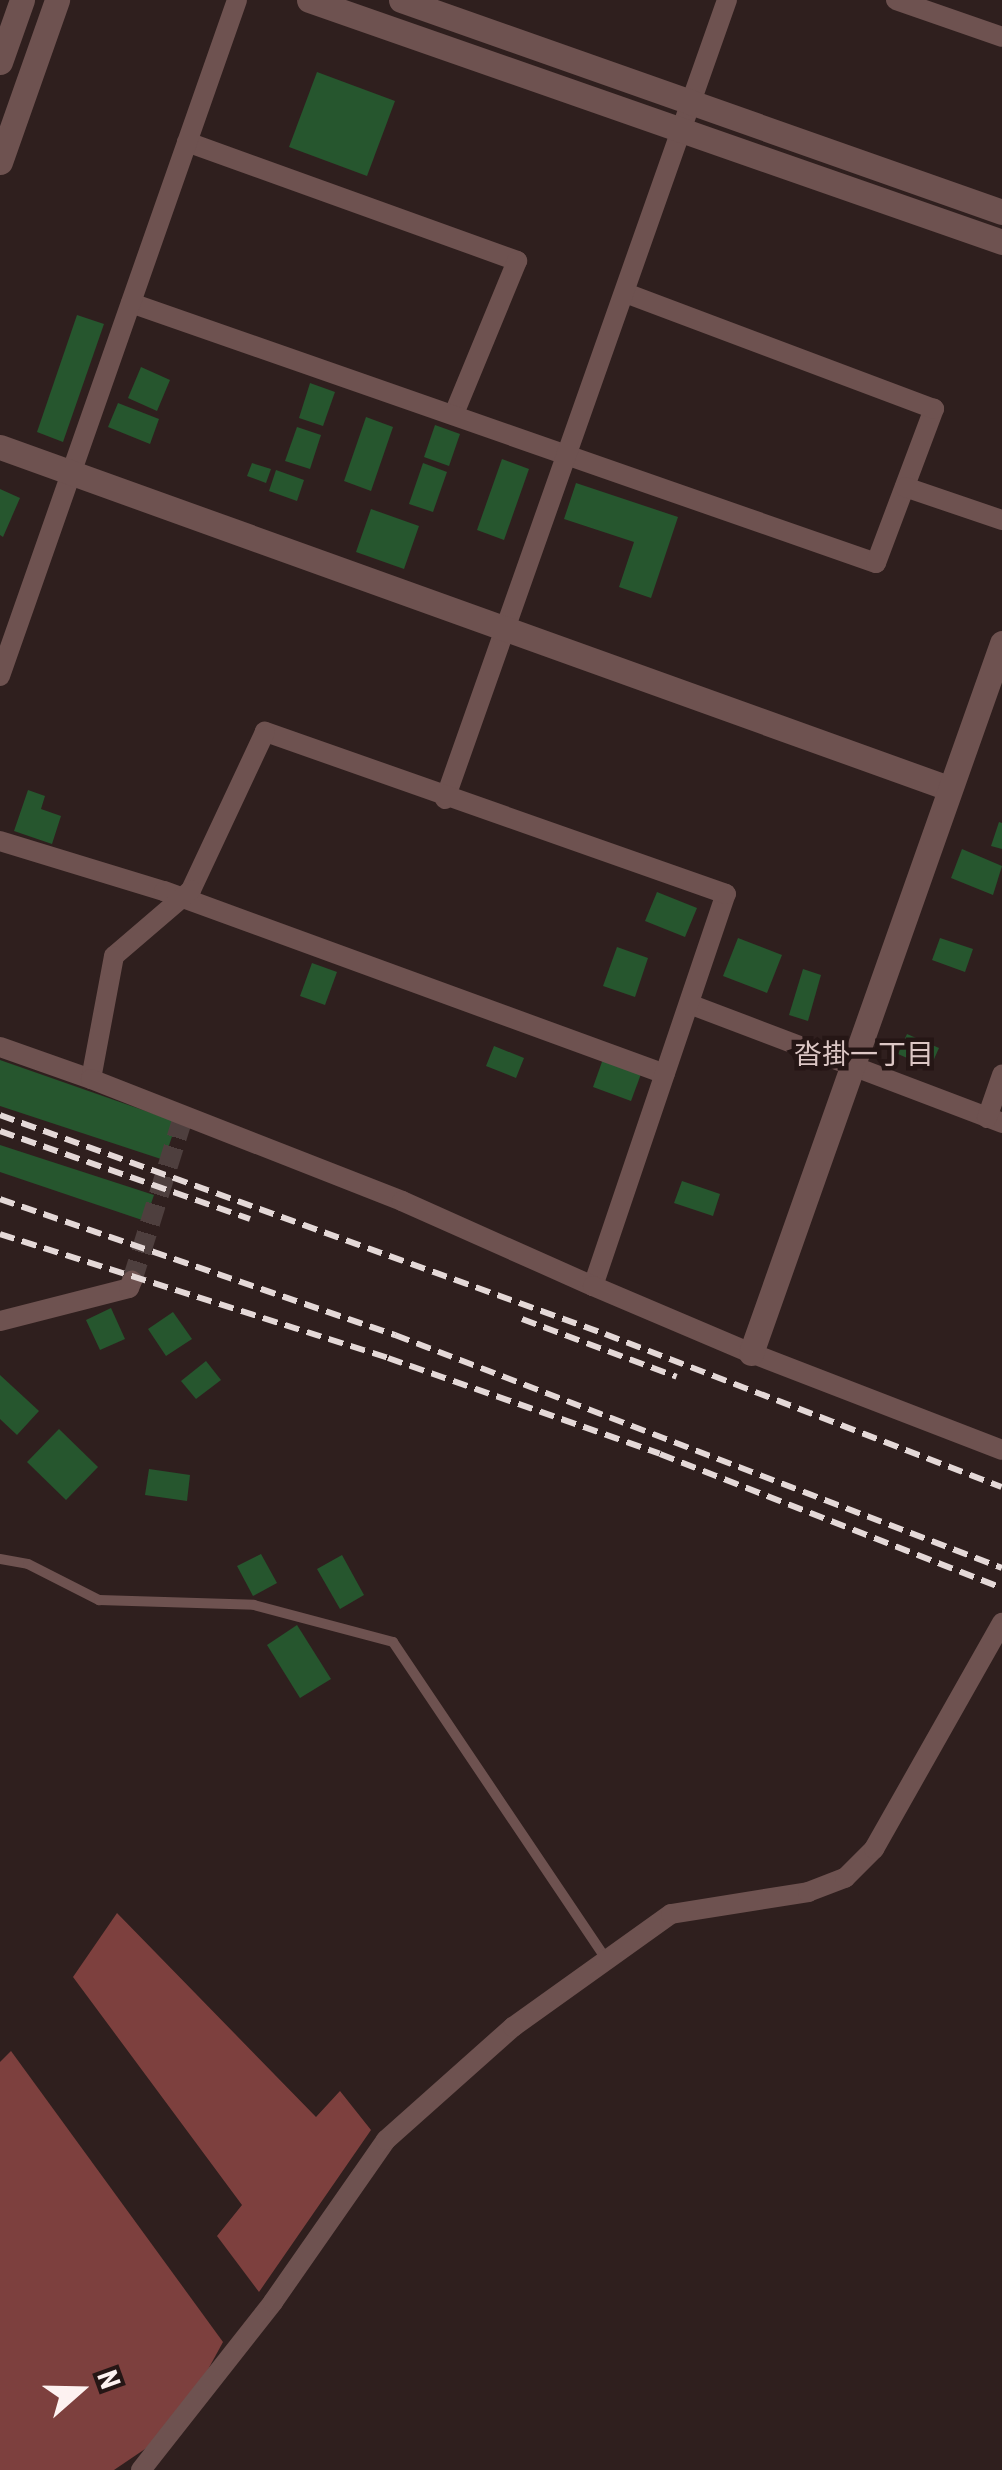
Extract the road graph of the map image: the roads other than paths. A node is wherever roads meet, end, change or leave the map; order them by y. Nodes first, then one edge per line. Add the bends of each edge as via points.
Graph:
1 (22, 0) edge
2 (57, 0) edge
3 (237, 0) edge
4 (309, 0) edge
5 (401, 0) edge
6 (727, 0) edge
7 (896, 0) edge
8 (1002, 37) edge
9 (0, 62) edge
10 (692, 102) junction
11 (683, 128) junction
12 (188, 142) junction
13 (0, 162) edge
14 (1002, 212) edge
15 (1002, 242) edge
16 (625, 293) junction
17 (132, 303) junction
18 (454, 414) junction
19 (0, 447) edge
20 (568, 454) junction
21 (72, 472) junction
22 (905, 487) junction
23 (1002, 520) edge
24 (506, 627) junction
25 (1002, 643) edge
26 (0, 676) edge
27 (948, 788) junction
28 (445, 800) junction
29 (0, 841) edge
30 (182, 898) junction
31 (692, 1005) junction
32 (0, 1047) edge
33 (853, 1068) junction
34 (665, 1074) junction
35 (1002, 1074) edge
36 (90, 1079) junction
37 (995, 1121) edge
38 (132, 1281) dead end
39 (593, 1286) junction
40 (0, 1321) edge
41 (750, 1353) junction
42 (1002, 1450) edge
43 (0, 1560) edge
44 (1002, 1623) edge
45 (606, 1959) junction
46 (141, 2470) edge

1 - 9 street
2 - 13 street
3 - 12 street
4 - 11 street
5 - 10 street
6 - 10 street
7 - 8 street
10 - 11 street
10 - 14 street
11 - 15 street
11 - 16 street
12 - 17 street
12 - 18 street via 517,261
16 - 20 street
16 - 22 street via 934,408
17 - 18 street
17 - 21 street
18 - 20 street
19 - 21 street
20 - 22 street via 876,564
20 - 24 street
21 - 24 street
21 - 26 street
22 - 23 street
24 - 27 street
24 - 28 street
25 - 27 street
27 - 33 street
28 - 30 street via 266,732
28 - 31 street via 726,894
29 - 30 street
30 - 34 street
30 - 36 street via 114,956
31 - 33 street
31 - 34 street
32 - 36 street
33 - 37 street
33 - 41 street
34 - 39 street
35 - 37 street
36 - 39 street via 402,1201
38 - 40 street via 129,1288
39 - 41 street
41 - 42 street
43 - 45 lane via 28,1564 100,1600 254,1605 393,1642
44 - 45 street via 874,1849 846,1878 808,1892 671,1914
45 - 46 street via 514,2027 386,2140 273,2302

